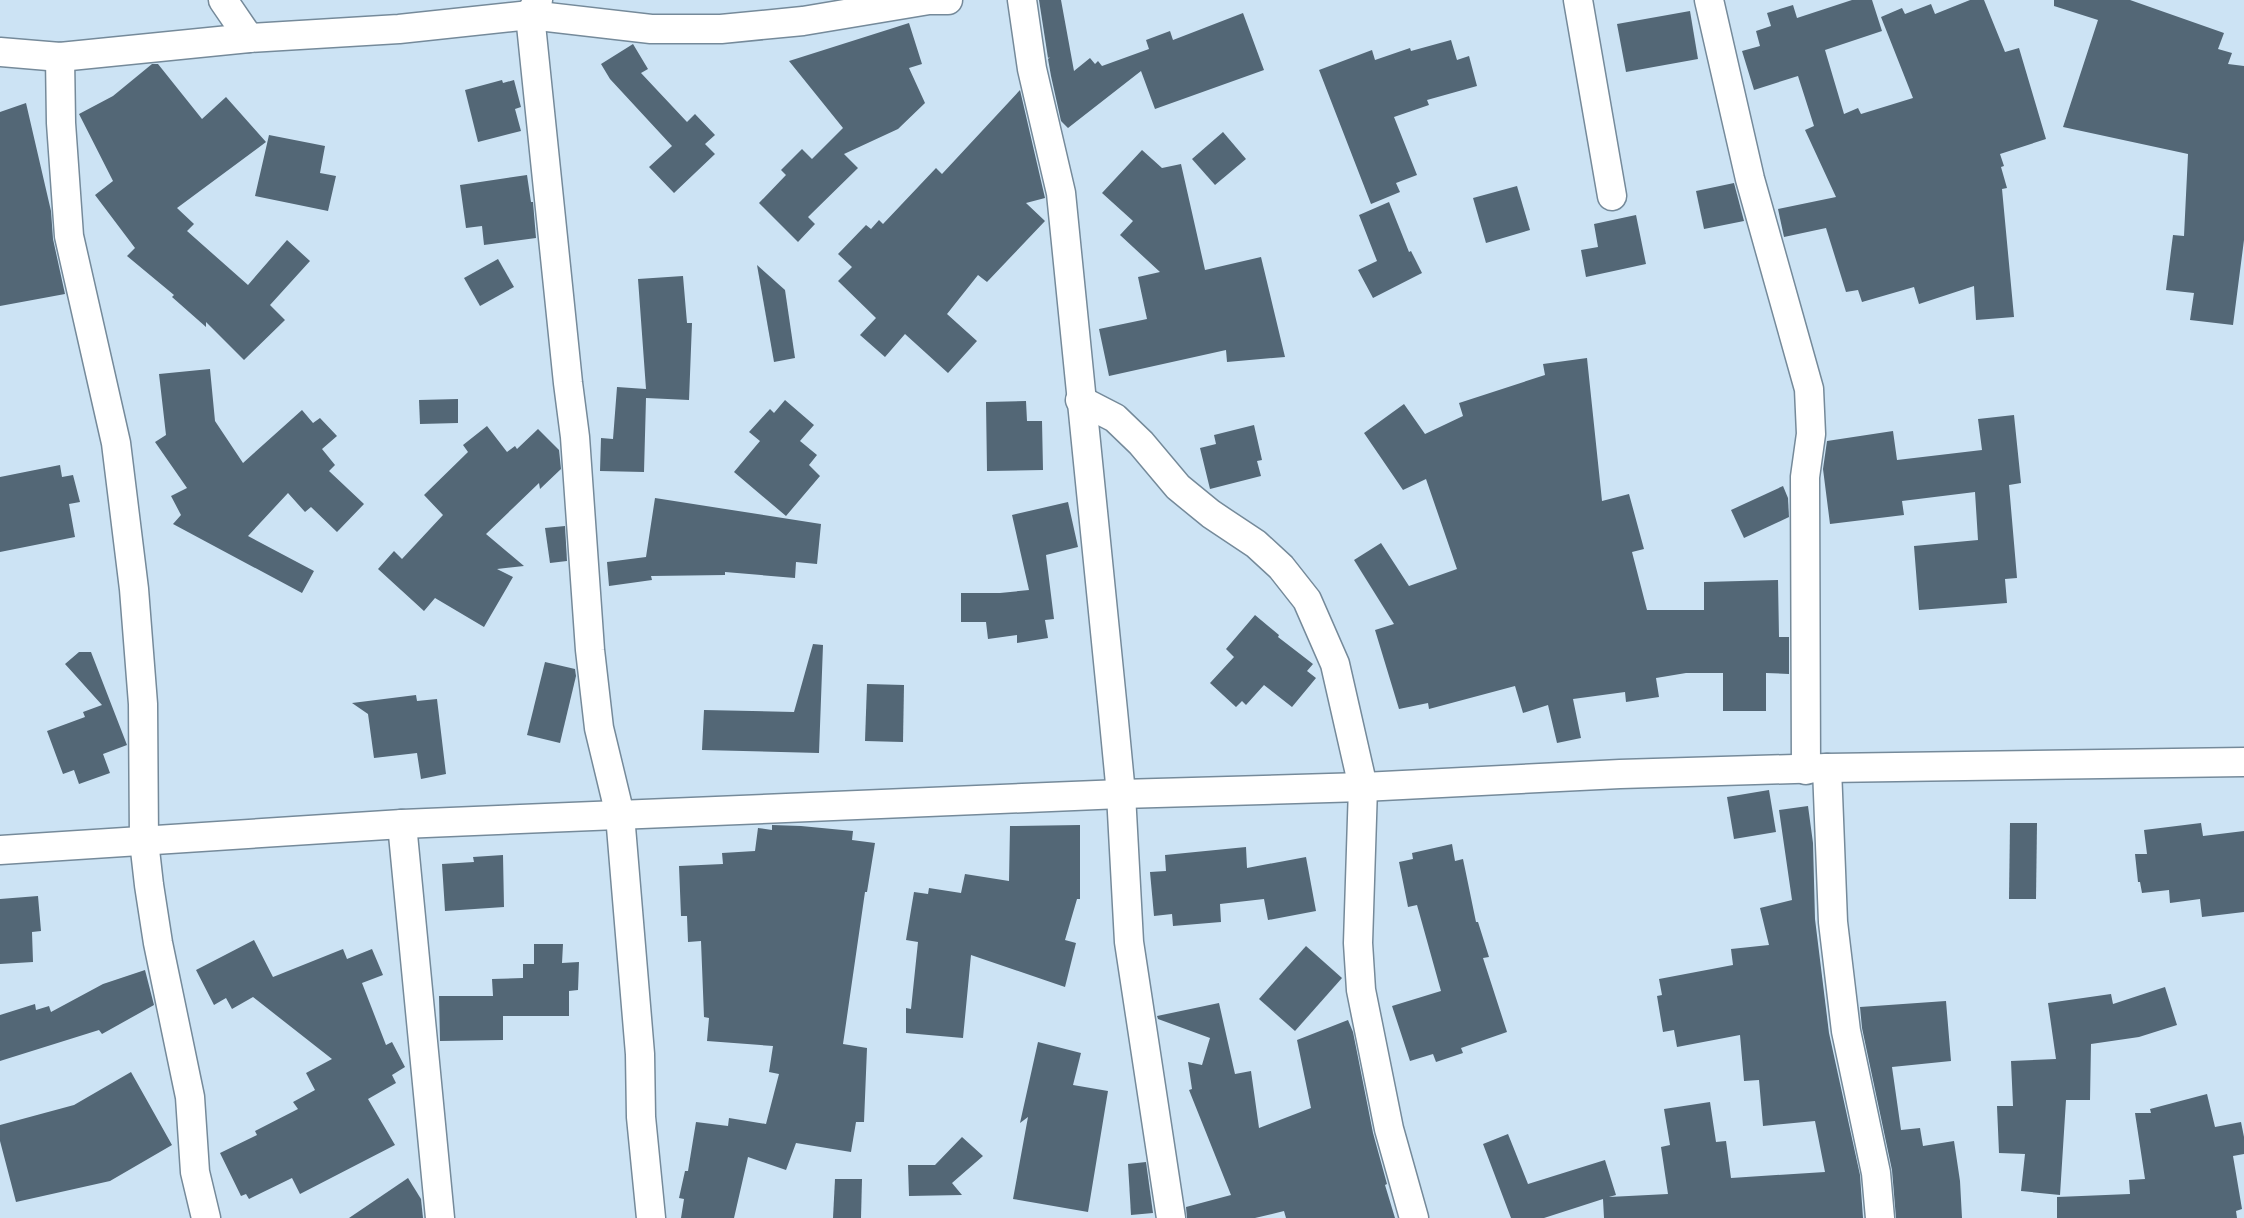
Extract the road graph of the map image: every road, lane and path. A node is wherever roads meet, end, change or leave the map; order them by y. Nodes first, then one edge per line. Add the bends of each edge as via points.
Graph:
1 (223, 0) edge
2 (948, 0) edge
3 (1022, 0) edge
4 (1578, 0) edge
5 (1709, 0) edge
6 (534, 8) edge
7 (249, 38) junction
8 (0, 52) edge
9 (60, 57) junction
10 (1612, 196) dead end
11 (1080, 400) junction
12 (2244, 762) edge
13 (1817, 769) junction
14 (1363, 787) junction
15 (1121, 794) junction
16 (620, 815) junction
17 (402, 824) junction
18 (144, 841) junction
19 (0, 850) edge
20 (206, 1218) edge
21 (440, 1218) edge
22 (651, 1218) edge
23 (1171, 1218) edge
24 (1414, 1218) edge
25 (1880, 1218) edge

1 - 7 street
2 - 6 street via 721,29 652,29
3 - 11 street via 1032,69 1061,193
4 - 10 street
5 - 13 street via 1750,179 1809,389 1811,434 1805,502
6 - 7 street via 399,29
6 - 16 street via 575,437 590,650 599,728
7 - 9 street
8 - 9 street
9 - 18 street via 69,236 116,443 134,589 143,705
11 - 14 street via 1115,418 1178,487 1256,544 1307,600 1335,664
11 - 15 street
12 - 13 street
13 - 14 street
13 - 25 street via 1846,1031 1876,1173
14 - 15 street
14 - 24 street via 1360,990 1389,1129
15 - 16 street
15 - 23 street via 1129,942
16 - 17 street
16 - 22 street
17 - 18 street
17 - 21 street
18 - 19 street
18 - 20 street via 158,943 190,1097 195,1172

